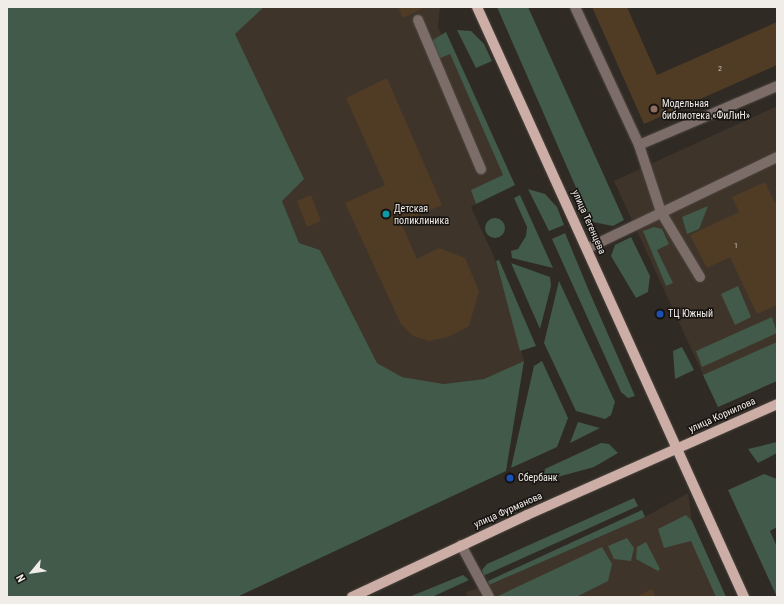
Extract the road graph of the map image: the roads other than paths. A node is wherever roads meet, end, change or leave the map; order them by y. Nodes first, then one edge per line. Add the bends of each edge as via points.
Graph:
1 (477, 7) edge
2 (575, 7) edge
3 (418, 20) dead end
4 (777, 86) edge
5 (639, 145) junction
6 (777, 157) edge
7 (481, 169) dead end
8 (661, 212) junction
9 (588, 248) junction
10 (700, 277) dead end
11 (777, 404) edge
12 (676, 448) junction
13 (461, 545) junction
14 (352, 597) edge
15 (489, 597) edge
16 (744, 597) edge

1 - 9 main road, улица Тегенцева
2 - 5 lane
3 - 7 lane
4 - 5 lane
5 - 8 lane
6 - 8 lane
8 - 9 lane
8 - 10 lane
9 - 12 main road, улица Тегенцева
11 - 12 main road, улица Корнилова
12 - 13 main road, улица Фурманова
12 - 16 main road, улица Тегенцева
13 - 14 main road, улица Фурманова
13 - 15 lane

